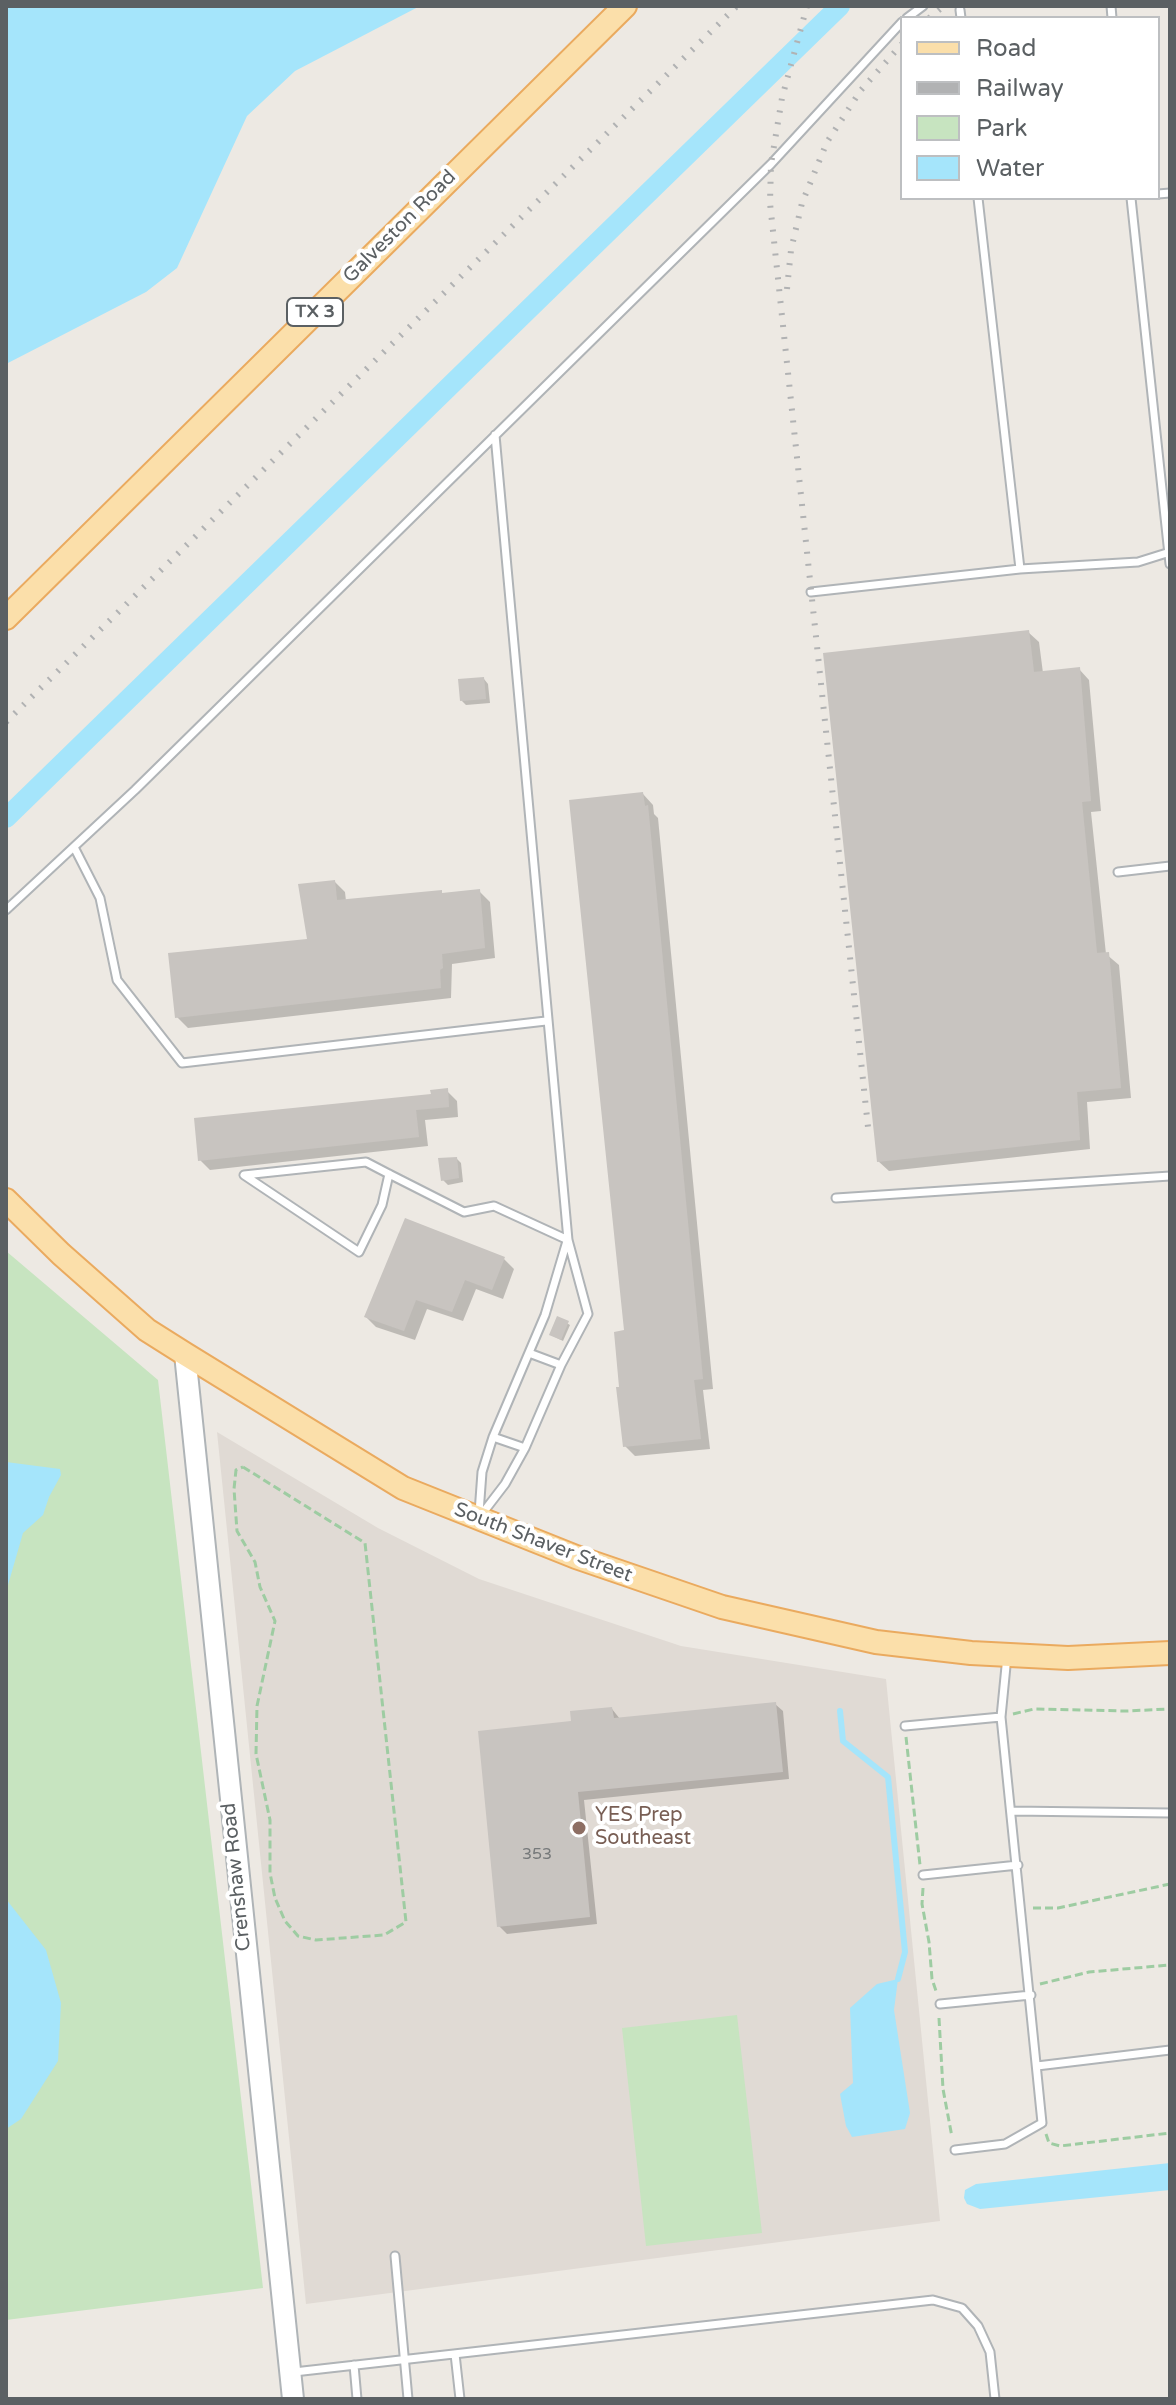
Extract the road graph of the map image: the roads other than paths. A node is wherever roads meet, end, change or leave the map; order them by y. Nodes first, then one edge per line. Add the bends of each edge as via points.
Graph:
1 (625, 6) edge
2 (900, 24) edge
3 (978, 200) edge
4 (1131, 200) edge
5 (495, 435) junction
6 (1169, 552) edge
7 (1170, 564) edge
8 (1020, 569) junction
9 (811, 592) dead end
10 (6, 618) edge
11 (74, 847) junction
12 (1170, 866) edge
13 (1118, 872) dead end
14 (6, 910) edge
15 (546, 1021) junction
16 (389, 1174) junction
17 (1170, 1176) edge
18 (836, 1198) dead end
19 (6, 1200) edge
20 (568, 1240) junction
21 (529, 1353) junction
22 (185, 1354) junction
23 (561, 1365) junction
24 (493, 1437) junction
25 (525, 1448) junction
26 (478, 1519) junction
27 (1170, 1653) edge
28 (1007, 1655) junction
29 (1001, 1717) junction
30 (905, 1726) road end
31 (1012, 1811) junction
32 (1170, 1814) edge
33 (1018, 1865) junction
34 (923, 1875) road end
35 (1031, 1995) junction
36 (940, 2004) road end
37 (1170, 2050) edge
38 (1037, 2066) junction
39 (955, 2150) road end
40 (395, 2256) dead end
41 (455, 2354) junction
42 (405, 2360) junction
43 (354, 2365) junction
44 (291, 2373) junction
45 (293, 2399) edge
46 (357, 2399) edge
47 (408, 2399) edge
48 (460, 2399) edge
49 (995, 2399) edge

1 - 10 main road, Galveston Road / TX 3
2 - 5 lane via 771,164
3 - 8 lane
4 - 6 lane
5 - 11 lane
5 - 15 lane
6 - 7 lane
6 - 8 lane via 1138,562
8 - 9 lane
11 - 14 lane
11 - 15 lane via 100,898 117,980 182,1063
12 - 13 lane
15 - 20 lane
16 - 16 lane via 366,1162 244,1175 359,1252 382,1205
16 - 20 lane via 464,1212 494,1206
17 - 18 lane
19 - 22 main road, South Shaver Street via 147,1330
20 - 21 lane
20 - 23 lane via 588,1314
21 - 23 lane
21 - 24 lane
22 - 26 main road, South Shaver Street via 403,1488
22 - 44 main road, Crenshaw Road
23 - 25 lane
24 - 25 lane
24 - 26 lane via 482,1472
25 - 26 lane
26 - 28 main road, South Shaver Street via 722,1607 876,1642
27 - 28 main road, South Shaver Street
28 - 29 lane
29 - 30 lane
29 - 31 lane
31 - 32 lane
31 - 33 lane
33 - 34 lane
33 - 35 lane
35 - 36 lane
35 - 38 lane
37 - 38 lane
38 - 39 lane via 1042,2123 1005,2144
40 - 42 lane
41 - 42 lane
41 - 48 lane
41 - 49 lane via 933,2300 962,2308 978,2326 990,2352
42 - 43 lane
42 - 47 lane
43 - 44 lane
43 - 46 lane
44 - 45 main road, Crenshaw Road

